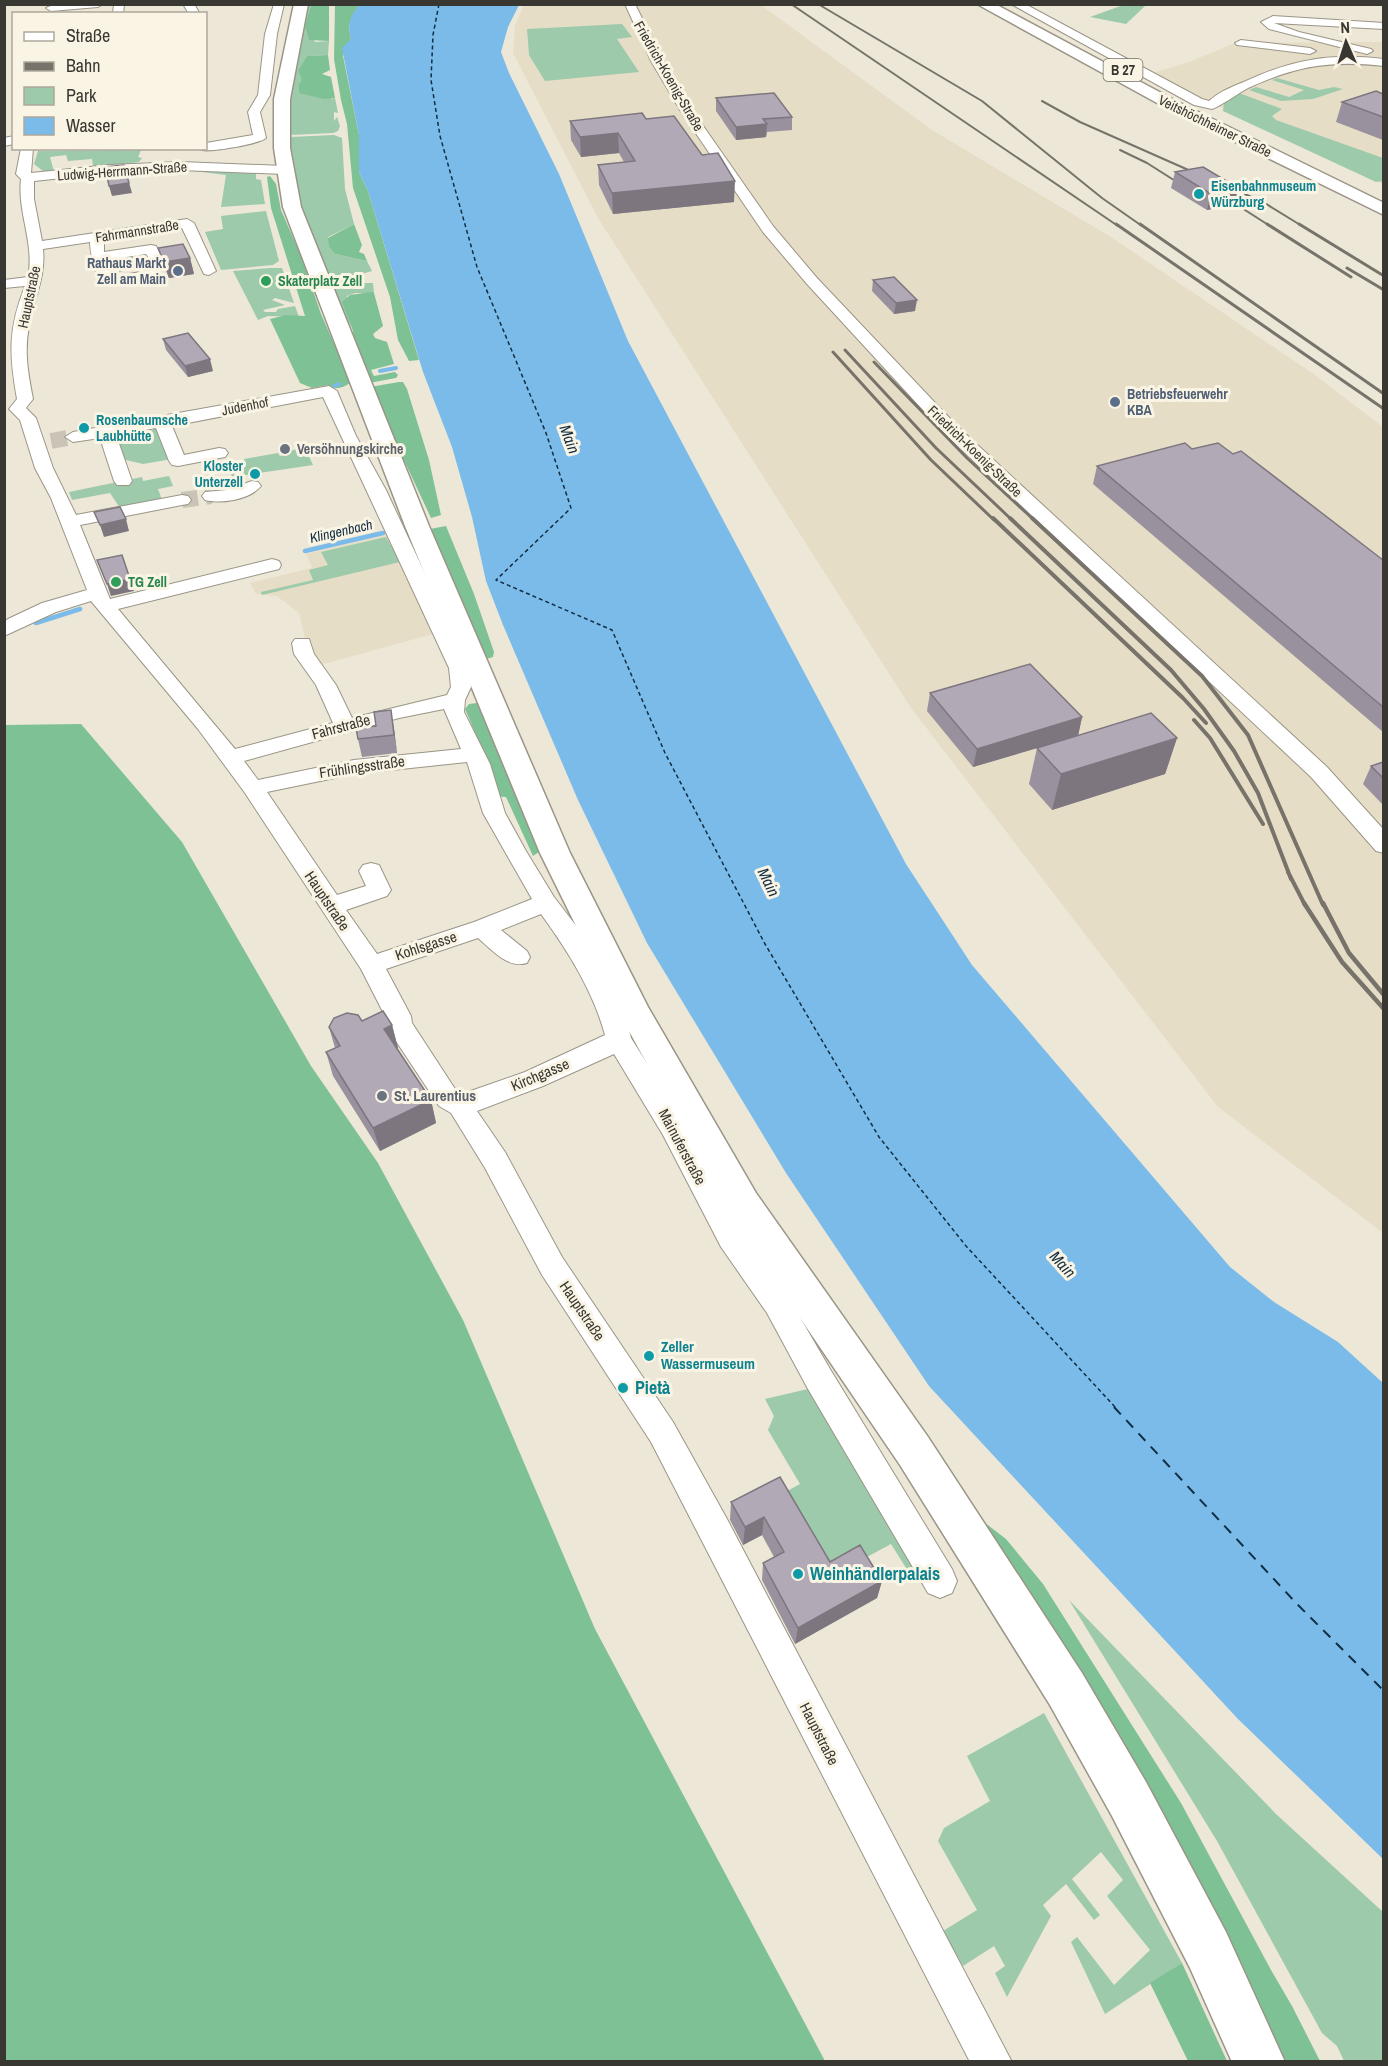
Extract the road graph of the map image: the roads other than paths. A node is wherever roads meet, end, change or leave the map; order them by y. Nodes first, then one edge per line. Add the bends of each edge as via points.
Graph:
1 (279, 4) edge
2 (302, 4) edge
3 (630, 4) edge
4 (984, 4) edge
5 (1000, 4) edge
6 (1016, 4) edge
7 (97, 5) edge
8 (50, 9) edge
9 (1383, 26) edge
10 (1241, 43) dead end
11 (1289, 49) junction
12 (1357, 60) junction
13 (1304, 62) junction
14 (1379, 62) edge
15 (1212, 105) junction
16 (1243, 136) junction
17 (207, 147) edge
18 (27, 150) edge
19 (283, 161) junction
20 (216, 167) junction
21 (27, 177) junction
22 (1383, 199) edge
23 (1383, 210) edge
24 (97, 237) junction
25 (36, 246) junction
26 (97, 257) junction
27 (188, 263) edge
28 (35, 280) junction
29 (4, 284) edge
30 (11, 410) edge
31 (162, 422) junction
32 (106, 431) junction
33 (73, 436) tunnel mouth
34 (219, 453) dead end
35 (123, 481) dead end
36 (252, 486) dead end
37 (211, 496) tunnel mouth
38 (182, 500) tunnel mouth
39 (69, 522) junction
40 (272, 565) dead end
41 (101, 600) junction
42 (4, 630) edge
43 (302, 643) dead end
44 (455, 700) junction
45 (345, 726) junction
46 (472, 754) junction
47 (229, 758) junction
48 (253, 788) junction
49 (1383, 845) edge
50 (371, 870) dead end
51 (546, 903) junction
52 (330, 906) junction
53 (482, 928) junction
54 (518, 957) dead end
55 (371, 965) junction
56 (619, 1040) junction
57 (460, 1106) junction
58 (940, 1581) dead end
59 (992, 2061) edge
60 (1259, 2061) edge

1 - 17 street via 271,34 264,95 254,112 260,138
2 - 19 main road via 284,80
3 - 49 street, Friedrich-Koenig-Straße via 687,110 768,229 812,281 952,431 1319,772
4 - 16 main road, Veitshöchheimer Straße / B 27 via 1216,128
5 - 16 main road, Veitshöchheimer Straße / B 27
6 - 15 street, Veitshöchheimer Straße via 1198,102
7 - 8 street
9 - 14 street via 1266,21 1269,26 1293,34 1366,50
10 - 11 street
11 - 12 street
11 - 13 street
12 - 13 street
12 - 14 street
13 - 15 street via 1248,84
15 - 16 main road via 1218,114 1248,130
16 - 22 main road, Veitshöchheimer Straße / B 27 via 1269,144
16 - 23 main road, Veitshöchheimer Straße / B 27
18 - 21 street, Hauptstraße via 23,174
19 - 20 street, Ludwig-Herrmann-Straße
19 - 20 street, Ludwig-Herrmann-Straße
19 - 60 main road via 298,227 487,696 565,874 634,1011 743,1204 914,1451 1066,1689 1197,1930
20 - 21 street, Ludwig-Herrmann-Straße via 145,167
21 - 25 street, Hauptstraße via 25,196
24 - 25 street, Fahrmannstraße
24 - 26 street
24 - 27 street, Fahrmannstraße via 187,223 206,266
25 - 28 street, Hauptstraße
26 - 26 street via 105,276 149,267 151,249
28 - 29 street
28 - 30 street, Hauptstraße via 19,342 18,362 25,399
30 - 39 street, Hauptstraße via 28,418 44,442 44,468
31 - 32 street, Judenhof
31 - 34 street via 178,461
31 - 44 street, Judenhof via 329,390 459,668 460,687
32 - 33 street, Judenhof
32 - 35 street
36 - 37 street via 231,495
38 - 39 street
39 - 41 street, Hauptstraße
40 - 41 street
41 - 42 street via 57,603
41 - 47 street, Hauptstraße
43 - 45 street via 304,654 326,685
44 - 45 street, Fahrstraße
44 - 46 street, Mainuferstraße via 454,712
45 - 47 street, Fahrstraße
46 - 48 street, Frühlingsstraße via 354,767
46 - 51 street, Mainuferstraße via 479,764 494,813
47 - 48 street, Hauptstraße
48 - 52 street, Hauptstraße
50 - 52 street via 379,890
51 - 53 street, Kohlsgasse
51 - 56 street, Mainuferstraße via 578,946 613,1018
52 - 55 street, Hauptstraße
53 - 54 street
53 - 55 street, Kohlsgasse
55 - 57 street, Hauptstraße via 399,1025 448,1099
56 - 57 street, Kirchgasse via 534,1079
56 - 58 street, Mainuferstraße via 654,1094 731,1238 777,1304
57 - 59 street, Hauptstraße via 495,1160 552,1266 662,1432

